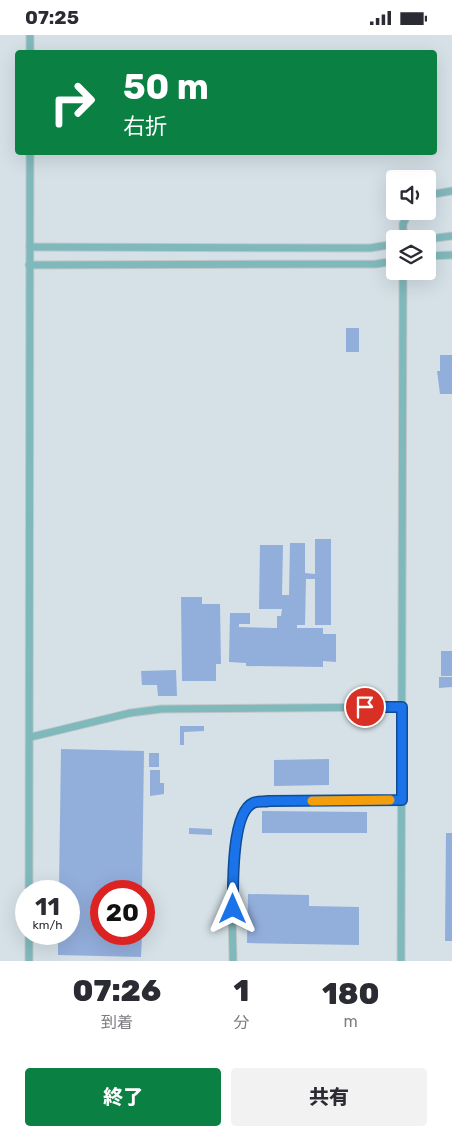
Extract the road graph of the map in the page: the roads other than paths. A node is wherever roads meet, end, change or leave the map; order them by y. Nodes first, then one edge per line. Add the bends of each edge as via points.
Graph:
1 (30, 35) edge
2 (30, 50) edge
3 (30, 155) edge
4 (452, 191) edge
5 (436, 194) edge
6 (452, 236) edge
7 (436, 238) edge
8 (386, 245) edge
9 (30, 247) junction
10 (452, 255) edge
11 (436, 256) edge
12 (386, 262) edge
13 (29, 265) junction
14 (402, 280) edge
15 (402, 707) junction
16 (31, 737) junction
17 (402, 800) junction
18 (29, 880) edge
19 (29, 945) edge
20 (29, 961) edge
21 (233, 961) edge
22 (401, 961) edge

1 - 2 lane
3 - 9 lane
4 - 5 lane
6 - 7 lane
8 - 9 lane
9 - 13 lane
10 - 11 lane
12 - 13 lane
13 - 16 lane
14 - 15 lane
15 - 16 lane via 161,709 130,713
15 - 17 lane
16 - 18 lane
17 - 21 lane via 252,803 244,813 233,857
17 - 22 lane
19 - 20 lane

